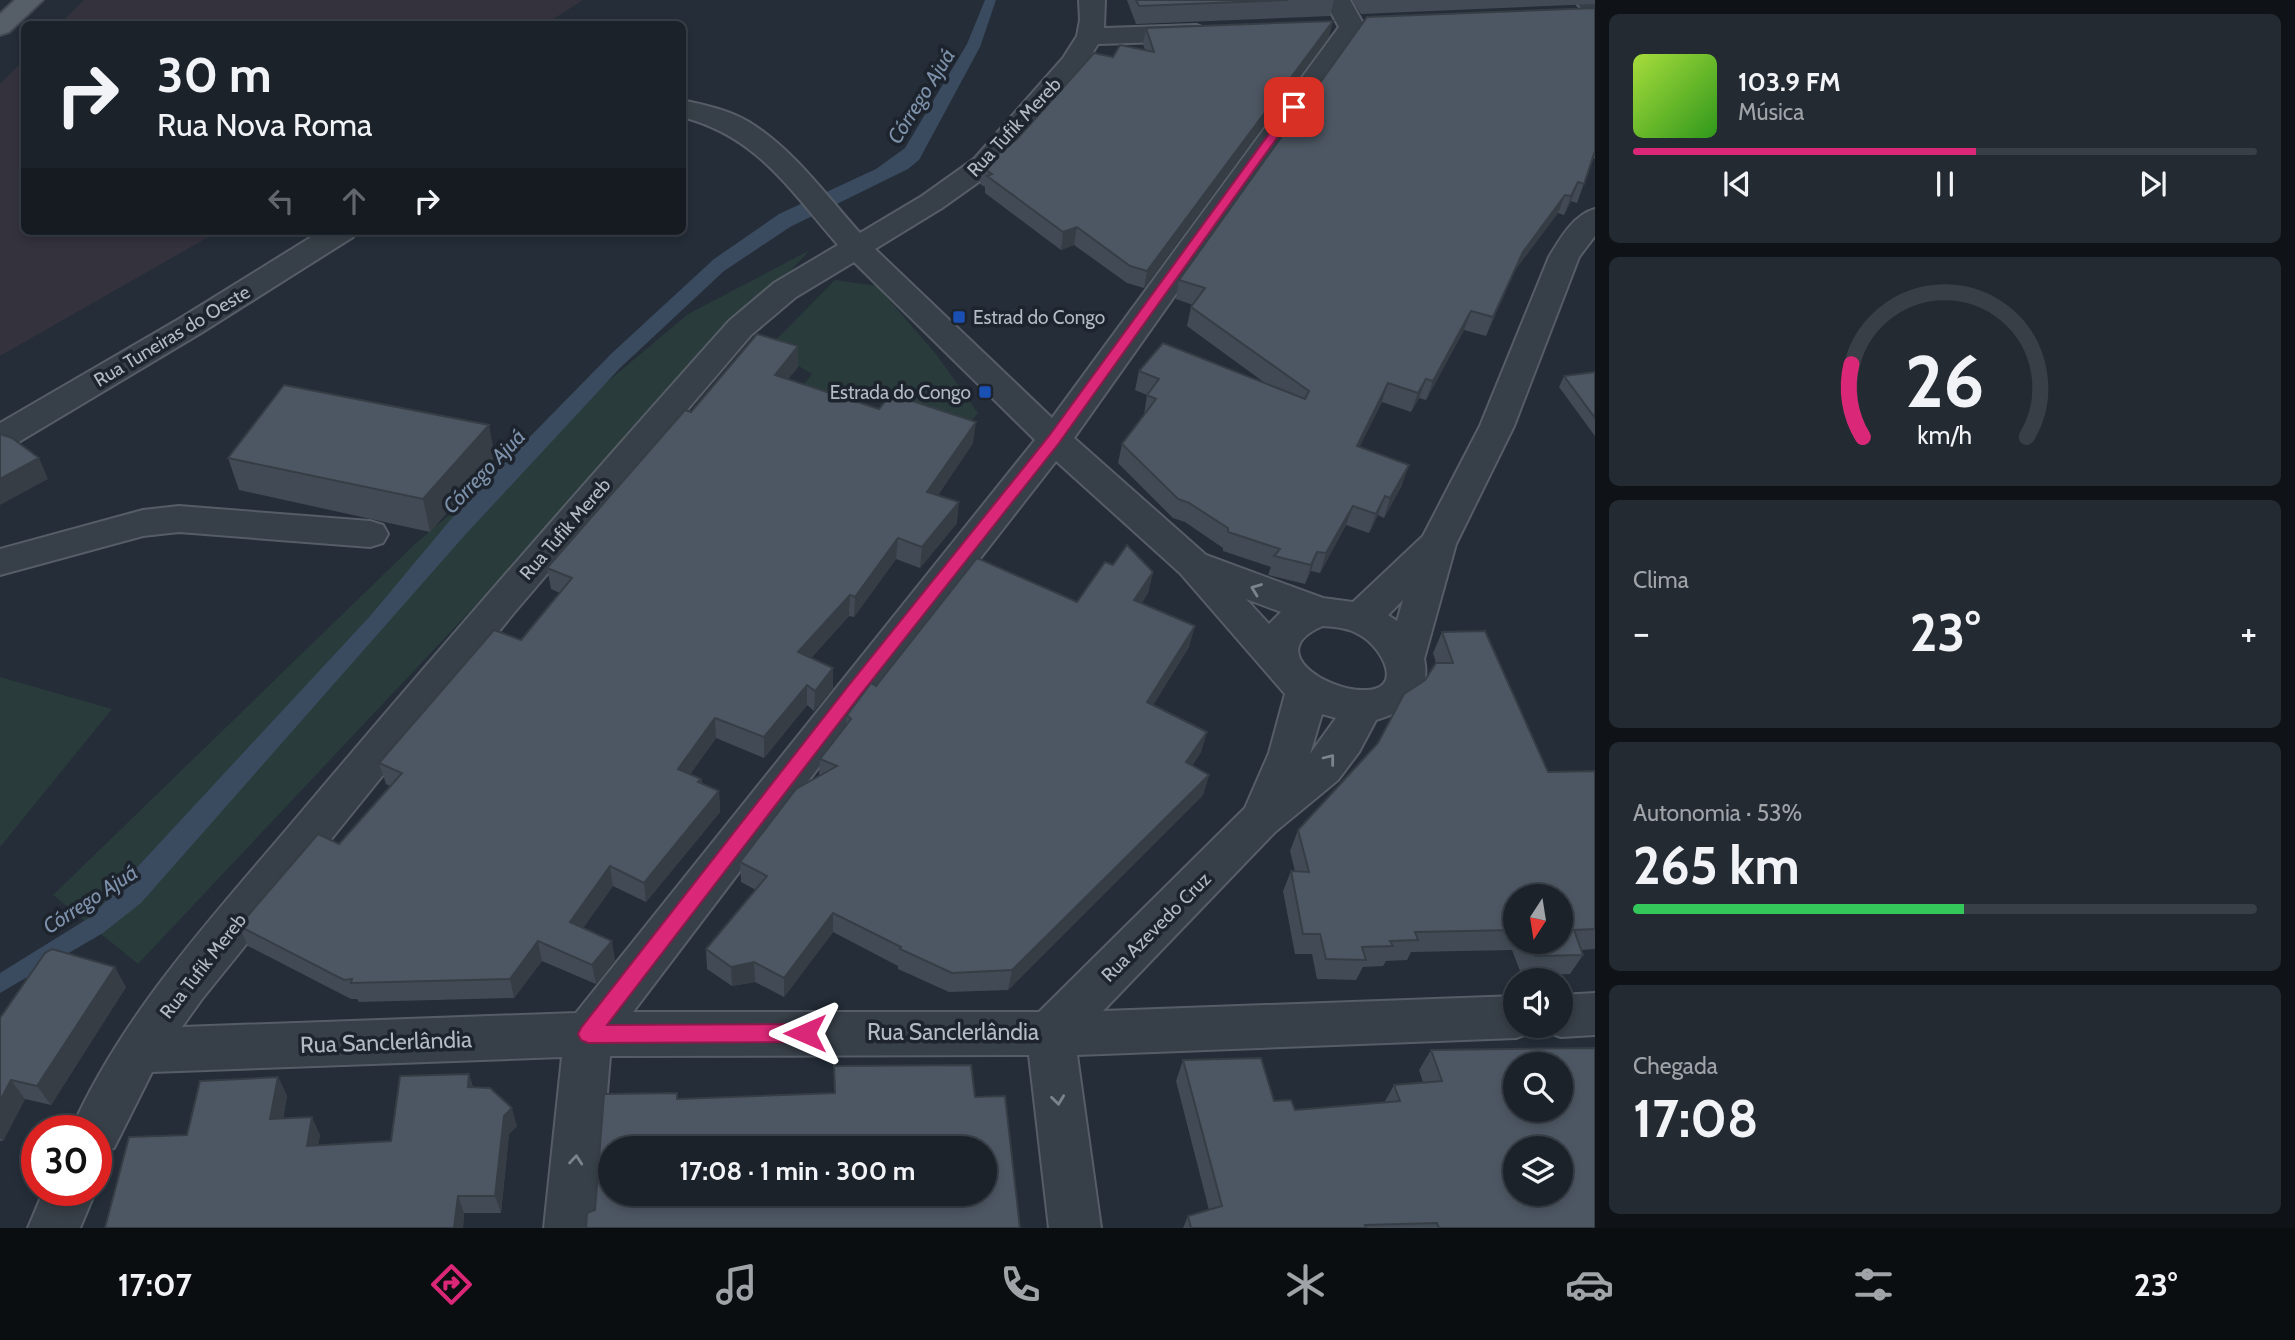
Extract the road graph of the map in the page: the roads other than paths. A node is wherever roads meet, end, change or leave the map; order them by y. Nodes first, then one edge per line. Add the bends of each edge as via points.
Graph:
1 (30, 0) edge
2 (54, 0) edge
3 (1092, 0) edge
4 (1595, 9) edge
5 (1584, 10) edge
6 (1348, 20) edge
7 (33, 21) edge
8 (0, 27) edge
9 (1222, 32) edge
10 (21, 33) edge
11 (1090, 36) junction
12 (0, 55) edge
13 (686, 109) edge
14 (1595, 218) edge
15 (336, 235) edge
16 (847, 237) junction
17 (0, 438) edge
18 (1054, 440) junction
19 (370, 534) dead end
20 (1438, 544) junction
21 (0, 562) edge
22 (1193, 564) junction
23 (1320, 612) junction
24 (1361, 618) junction
25 (1406, 657) junction
26 (1293, 677) junction
27 (1363, 707) junction
28 (1260, 820) junction
29 (1595, 1014) edge
30 (1573, 1015) edge
31 (1503, 1018) edge
32 (1050, 1032) junction
33 (588, 1034) junction
34 (138, 1051) junction
35 (104, 1115) edge
36 (63, 1206) edge
37 (54, 1228) edge
38 (569, 1228) edge
39 (1075, 1228) edge

1 - 8 main road
2 - 7 main road
3 - 11 street, Rua Tufik Mereb
4 - 5 street
6 - 18 street
9 - 11 street
10 - 12 main road
11 - 16 street, Rua Tufik Mereb via 1074,62 984,165 932,202
13 - 16 street via 716,117 757,139
14 - 20 street via 1564,257 1497,426
15 - 17 street, Rua Tuneiras do Oeste
16 - 18 street
16 - 34 street, Rua Tufik Mereb via 740,328 490,615 186,984
18 - 22 street
18 - 33 street
19 - 21 street via 179,519 143,523
20 - 24 street
20 - 25 street
23 -> 22 street
22 - 26 street
23 - 24 street
23 - 26 street via 1290,624 1281,636 1278,649
24 - 25 street via 1396,641
25 - 27 street via 1404,686 1393,697
26 - 27 street via 1333,703
26 - 28 street, Rua Azevedo Cruz via 1301,723
28 -> 27 street, Rua Azevedo Cruz via 1323,768
28 - 32 street, Rua Azevedo Cruz
29 - 30 street
31 - 32 street, Rua Sanclerlândia via 1136,1033
32 - 33 street, Rua Sanclerlândia
32 -> 39 street
33 - 34 street, Rua Sanclerlândia
38 -> 33 street
34 - 35 street, Rua Tufik Mereb
36 - 37 street

